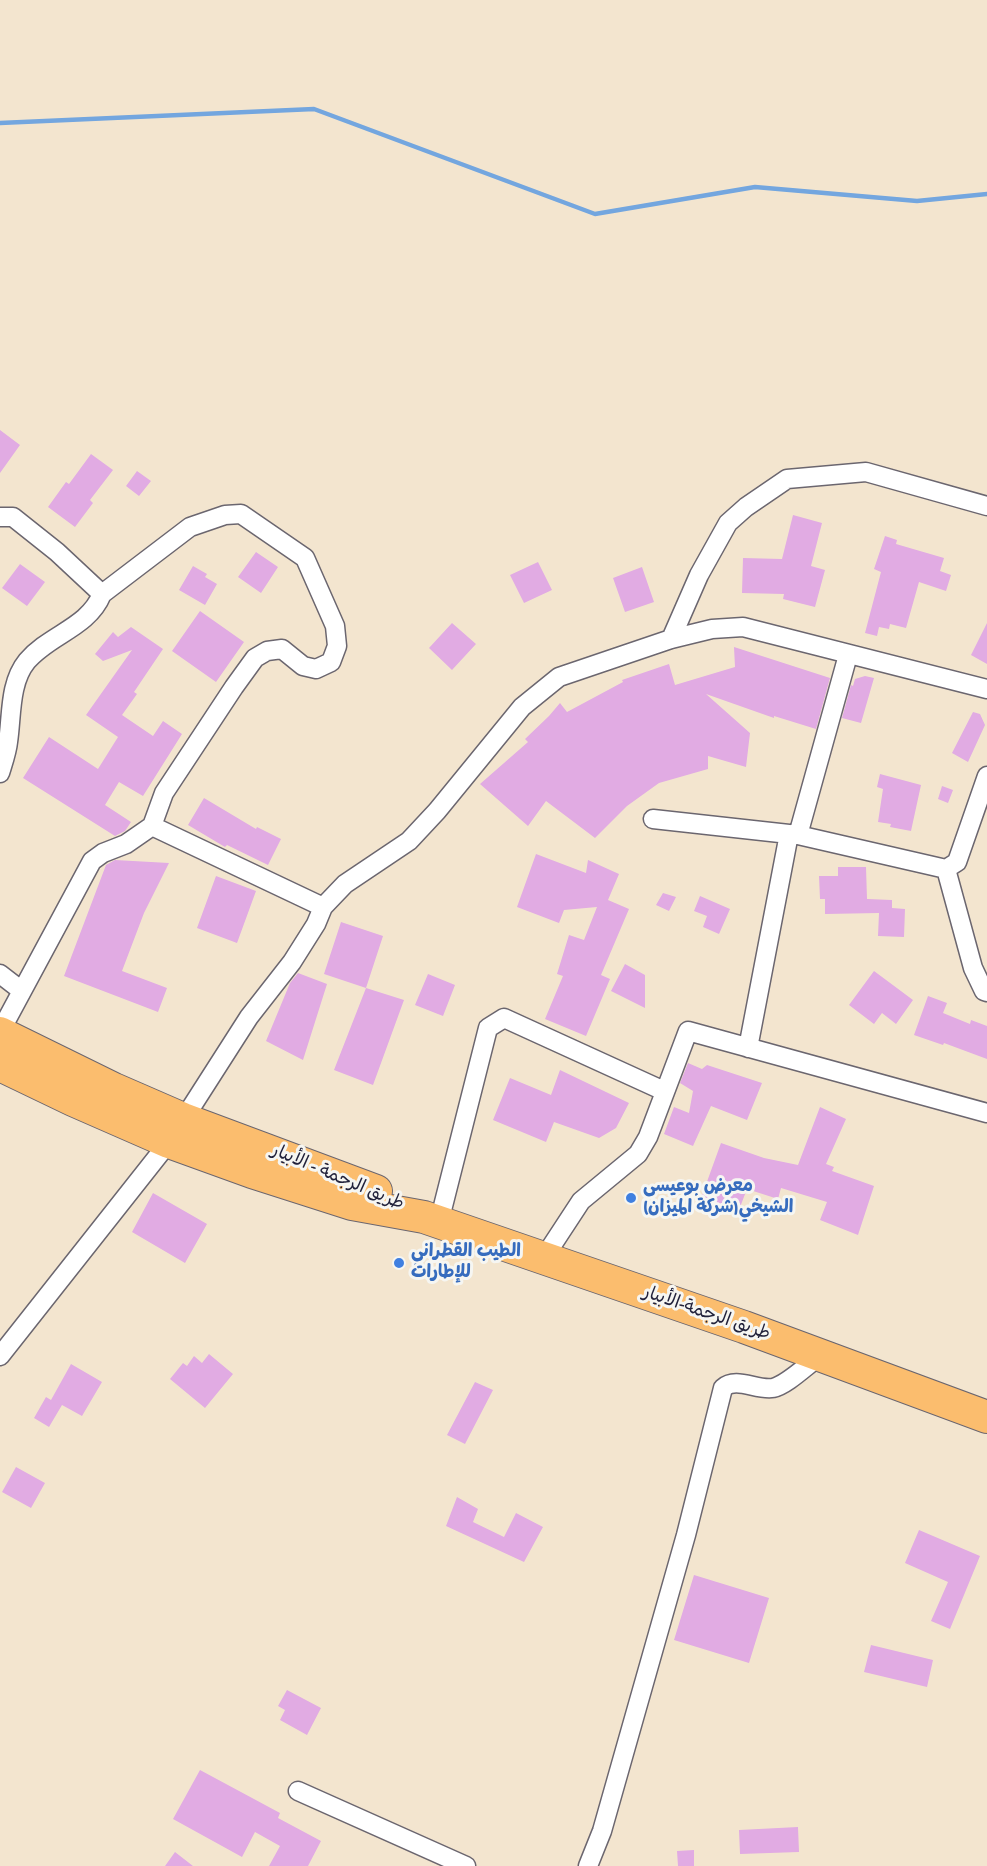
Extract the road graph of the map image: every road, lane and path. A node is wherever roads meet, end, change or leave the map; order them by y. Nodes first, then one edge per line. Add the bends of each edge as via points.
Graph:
1 (987, 506) edge
2 (0, 517) edge
3 (102, 594) junction
4 (670, 639) junction
5 (848, 655) junction
6 (987, 689) edge
7 (0, 773) edge
8 (987, 776) edge
9 (653, 819) dead end
10 (152, 826) junction
11 (794, 834) junction
12 (946, 869) junction
13 (323, 907) junction
14 (0, 974) edge
15 (22, 991) junction
16 (987, 992) edge
17 (0, 1032) edge
18 (748, 1048) junction
19 (0, 1065) edge
20 (664, 1091) junction
21 (987, 1113) edge
22 (176, 1130) junction
23 (432, 1220) junction
24 (543, 1259) junction
25 (0, 1356) edge
26 (820, 1356) junction
27 (987, 1417) edge
28 (297, 1791) dead end
29 (466, 1866) edge
30 (588, 1866) edge

1 - 4 street via 866,472 787,479 728,523
2 - 3 street via 13,517
3 - 7 street via 97,606 79,625 52,640 26,662 14,691 8,744
3 - 10 street via 190,527 241,514 304,558 335,626 337,646 331,662 316,669 303,666 282,649 255,658 164,793
4 - 5 street via 712,629 743,627
4 - 13 street via 558,677 522,707 409,841 345,884
5 - 6 street
5 - 11 street
8 - 12 street via 957,862
9 - 11 street
10 - 13 street
10 - 15 street via 92,861
11 - 12 street
11 - 18 street
12 - 16 street via 973,968
13 - 22 street via 292,962 249,1017
14 - 15 street
15 - 17 street
17 - 22 highway, طريق الرجمة - الأبيار via 114,1089
18 - 20 street via 688,1031
18 - 21 street
19 - 22 highway, طريق الرجمة - الأبيار via 73,1100
20 - 23 street via 504,1018 488,1028
20 - 24 street via 638,1154 581,1201
22 - 23 highway, طريق الرجمة - الأبيار via 376,1191
22 - 25 street
23 - 24 highway, طريق الرجمة-الأبيار
24 - 26 highway, طريق الرجمة-الأبيار
26 - 27 highway, طريق الرجمة-الأبيار
26 - 30 street via 779,1386 732,1383 723,1388 683,1547 602,1831
28 - 29 street

